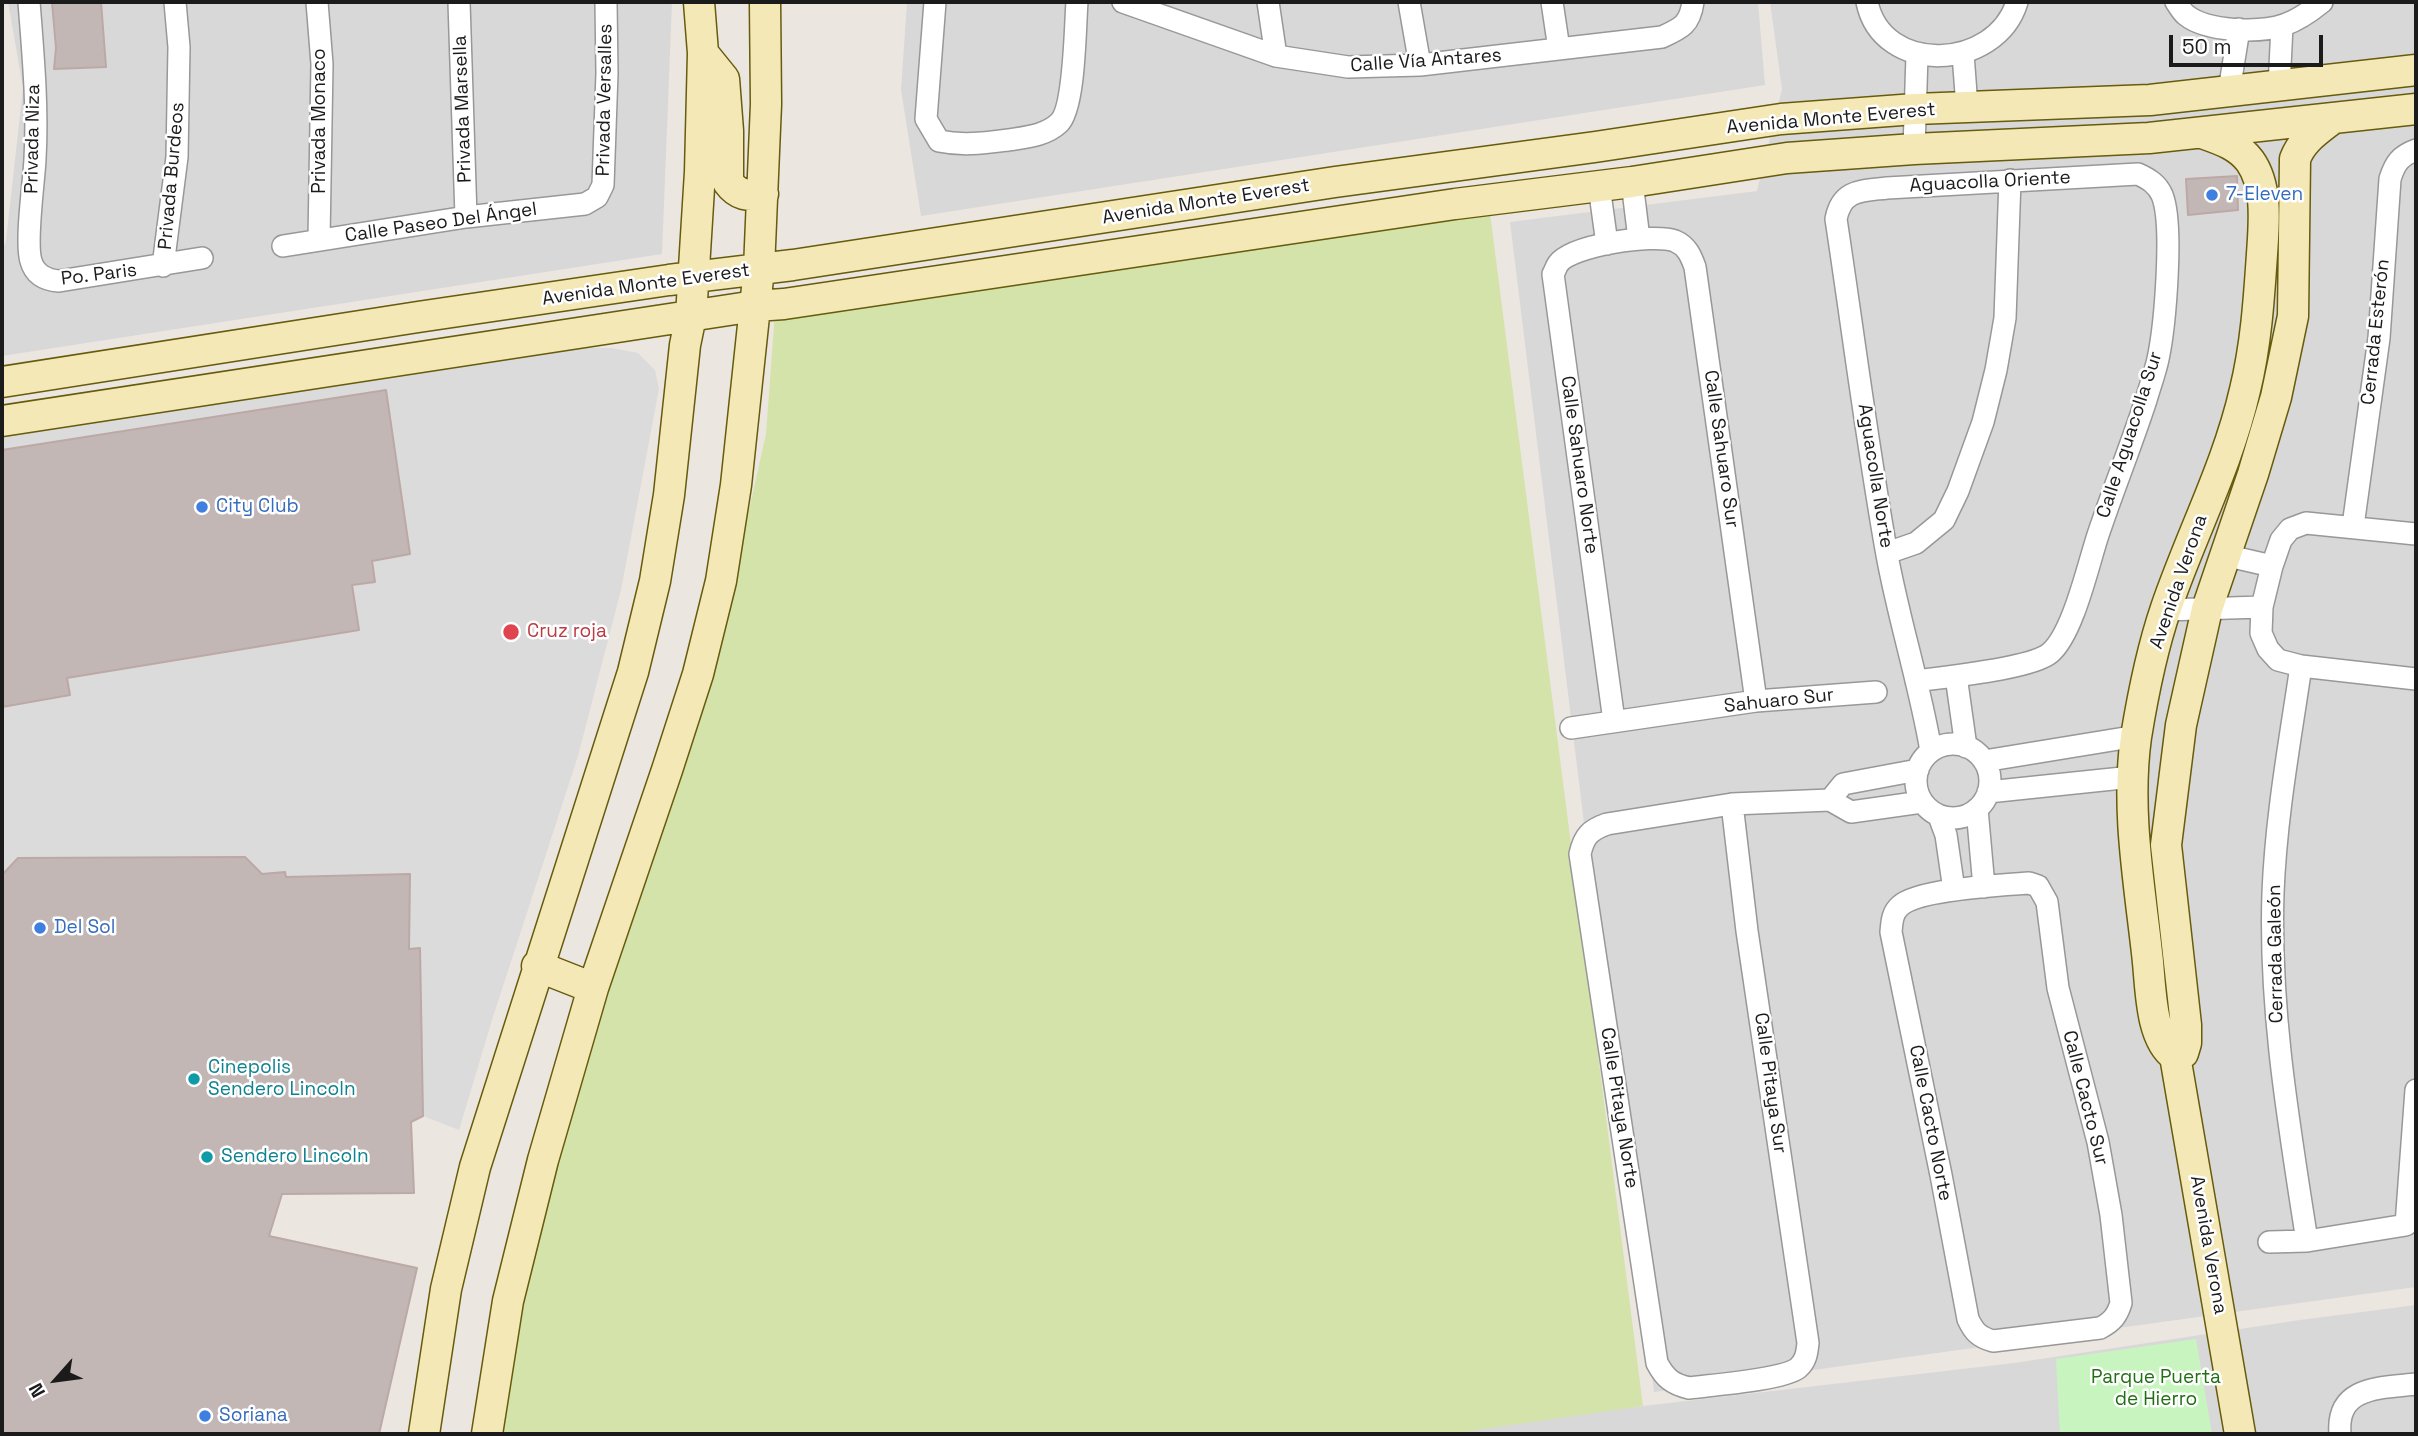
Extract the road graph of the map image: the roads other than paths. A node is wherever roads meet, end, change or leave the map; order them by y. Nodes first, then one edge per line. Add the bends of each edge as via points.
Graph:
1 (29, 2) edge
2 (175, 2) edge
3 (317, 2) edge
4 (459, 2) edge
5 (607, 2) edge
6 (699, 2) edge
7 (765, 2) edge
8 (935, 2) edge
9 (1077, 2) edge
10 (1123, 2) edge
11 (1268, 2) edge
12 (1409, 2) edge
13 (1552, 2) edge
14 (1867, 2) edge
15 (2017, 2) edge
16 (2176, 2) edge
17 (2322, 2) edge
18 (1691, 10) edge
19 (2282, 26) junction
20 (2248, 28) junction
21 (1559, 49) junction
22 (704, 53) junction
23 (1963, 54) junction
24 (1917, 55) junction
25 (1276, 56) junction
26 (1420, 65) junction
27 (2416, 70) edge
28 (2279, 87) junction
29 (2229, 91) junction
30 (2101, 102) junction
31 (1967, 107) junction
32 (1915, 109) junction
33 (2416, 109) edge
34 (2332, 119) junction
35 (2205, 133) junction
36 (2102, 141) junction
37 (1595, 148) junction
38 (1914, 149) junction
39 (2416, 150) edge
40 (2138, 174) joint
41 (2010, 180) junction
42 (1632, 182) junction
43 (1599, 186) junction
44 (2296, 193) junction
45 (764, 194) junction
46 (597, 197) joint
47 (2263, 198) junction
48 (1844, 199) joint
49 (466, 217) junction
50 (319, 239) junction
51 (1623, 241) junction
52 (283, 246) dead end
53 (202, 258) dead end
54 (163, 266) junction
55 (759, 269) junction
56 (38, 274) joint
57 (694, 278) junction
58 (755, 306) junction
59 (691, 316) junction
60 (124, 363) junction
61 (2, 382) edge
62 (129, 402) junction
63 (2, 421) edge
64 (2353, 526) junction
65 (2416, 534) edge
66 (1886, 553) junction
67 (2224, 555) junction
68 (2272, 566) junction
69 (2262, 607) junction
70 (2207, 609) junction
71 (2165, 610) junction
72 (2301, 666) junction
73 (1956, 676) junction
74 (2416, 679) edge
75 (1916, 681) junction
76 (1875, 692) dead end
77 (1756, 701) junction
78 (1614, 721) junction
79 (1571, 728) dead end
80 (2137, 736) junction
81 (1966, 747) junction
82 (1931, 751) junction
83 (1984, 761) junction
84 (1917, 770) junction
85 (2132, 777) junction
86 (1830, 800) junction
87 (1983, 801) junction
88 (1731, 804) junction
89 (1930, 809) junction
90 (1984, 887) junction
91 (1954, 890) junction
92 (537, 966) junction
93 (593, 988) junction
94 (2175, 1056) junction
95 (2416, 1090) edge
96 (2411, 1224) edge
97 (2269, 1241) dead end
98 (2306, 1241) junction
99 (1982, 1338) joint
100 (2416, 1384) edge
101 (1675, 1385) joint
102 (424, 1434) edge
103 (488, 1434) edge
104 (2240, 1434) edge
105 (2340, 1434) edge

1 - 56 street, Privada Niza via 36,101 29,256
2 - 54 street, Privada Burdeos via 177,157
3 - 50 street, Privada Monaco via 322,64
4 - 49 street, Privada Marsella
5 - 46 street, Privada Versalles via 603,186
6 - 22 street
7 - 45 street
8 - 9 street via 926,118 939,141 970,145 1032,136 1062,121 1070,93
10 - 25 street, Calle Vía Antares
11 - 25 street
12 - 26 street
13 - 21 street
14 - 24 street via 1870,17 1881,31
15 - 23 street via 2004,29
16 - 20 street via 2185,15 2202,23
17 - 19 street
18 - 21 street, Calle Vía Antares via 1678,30 1662,37
19 - 20 street
19 - 28 street
20 - 29 street
21 - 26 street, Calle Vía Antares
22 - 45 street via 724,79 728,182 741,194
22 - 57 street
23 - 24 street
23 - 31 street
24 - 32 street
25 - 26 street, Calle Vía Antares via 1348,67
27 - 28 street, Avenida Monte Everest
28 - 29 street, Avenida Monte Everest
29 - 30 street, Avenida Monte Everest
30 - 31 street, Avenida Monte Everest
30 - 36 street
31 - 32 street, Avenida Monte Everest
32 - 37 street, Avenida Monte Everest via 1780,119
32 - 38 street
33 - 34 street, Avenida Monte Everest
34 - 35 street, Avenida Monte Everest
34 - 44 street, Avenida Verona via 2299,149
35 - 36 street, Avenida Monte Everest
35 - 47 street, Avenida Verona via 2227,142 2250,161
36 - 38 street, Avenida Monte Everest
37 - 43 street
37 - 55 street, Avenida Monte Everest via 1335,182
38 - 42 street, Avenida Monte Everest via 1787,158
39 - 64 street, Cerrada Esterón via 2396,162 2390,179 2379,338
40 - 41 street, Aguacolla Oriente
40 - 73 street, Calle Aguacolla Sur via 2152,181 2162,195 2168,232 2158,359 2070,622 2048,655 2030,663
41 - 48 street, Aguacolla Oriente via 1887,188 1857,192
41 - 66 street via 2005,318 1983,422 1944,520 1916,543
42 - 43 street, Avenida Monte Everest
42 - 51 street
43 - 51 street
43 - 58 street, Avenida Monte Everest
44 - 47 street
44 - 67 street, Avenida Verona via 2293,316 2276,397
45 - 55 street
46 - 49 street, Calle Paseo Del Ángel via 585,204
47 - 71 street, Avenida Verona via 2259,308 2245,390 2222,464
48 - 66 street, Aguacolla Norte via 1836,219
49 - 50 street, Calle Paseo Del Ángel
50 - 52 street, Calle Paseo Del Ángel
51 - 77 street, Calle Sahuaro Sur via 1675,242 1684,247 1695,267
51 - 78 street, Calle Sahuaro Norte via 1564,259 1553,274
53 - 54 street, Po. Paris
54 - 56 street, Po. Paris via 59,281
55 - 57 street, Avenida Monte Everest
55 - 58 street
57 - 59 street
57 - 60 street, Avenida Monte Everest
58 - 59 street, Avenida Monte Everest
58 - 93 street via 736,485 698,674
59 - 62 street, Avenida Monte Everest
59 - 92 street via 655,581 633,672
60 - 61 street, Avenida Monte Everest
60 - 62 street
62 - 63 street, Avenida Monte Everest
64 - 65 street
64 - 68 street via 2306,523 2290,529
66 - 75 street, Aguacolla Norte
67 - 68 street
67 - 70 street, Avenida Verona
68 - 69 street
69 - 70 street
69 - 72 street via 2261,633 2269,649 2278,660
70 - 71 street
70 - 94 street, Avenida Verona via 2180,725 2166,845 2186,1025 2183,1053
71 - 80 street, Avenida Verona
72 - 74 street
72 - 98 street, Cerrada Galeón via 2279,809 2273,963 2279,1057
73 - 75 street
73 - 81 street
75 - 82 street, Aguacolla Norte
76 - 77 street, Sahuaro Sur
77 - 78 street, Sahuaro Sur
78 - 79 street, Sahuaro Sur
80 - 83 street
80 - 85 street, Avenida Verona
81 - 82 street via 1954,744
81 - 83 street
82 - 84 street
83 - 87 street via 1988,771
84 - 86 street via 1843,784
84 - 89 street via 1917,792
85 - 87 street
85 - 94 street, Avenida Verona via 2133,831 2154,1008 2160,1039
86 - 88 street
86 - 89 street via 1851,811
87 - 89 street via 1959,818
87 - 90 street
88 - 101 street, Calle Pitaya Sur via 1808,1343 1804,1362 1788,1374 1689,1388
88 - 101 street, Calle Pitaya Norte via 1607,824 1592,829 1583,839 1580,854 1657,1363
89 - 91 street via 1946,835
90 - 91 street
90 - 99 street, Calle Cacto Sur via 2029,883 2038,886 2047,902 2058,988 2098,1142 2120,1289 2118,1313 2100,1328 1993,1341
91 - 99 street, Calle Cacto Norte via 1900,905 1891,932 1968,1319
92 - 93 street
92 - 102 street via 475,1167 446,1290
93 - 103 street via 508,1301
94 - 104 street, Avenida Verona
95 - 96 street
96 - 98 street
97 - 98 street
100 - 105 street via 2361,1393 2347,1401 2339,1420

